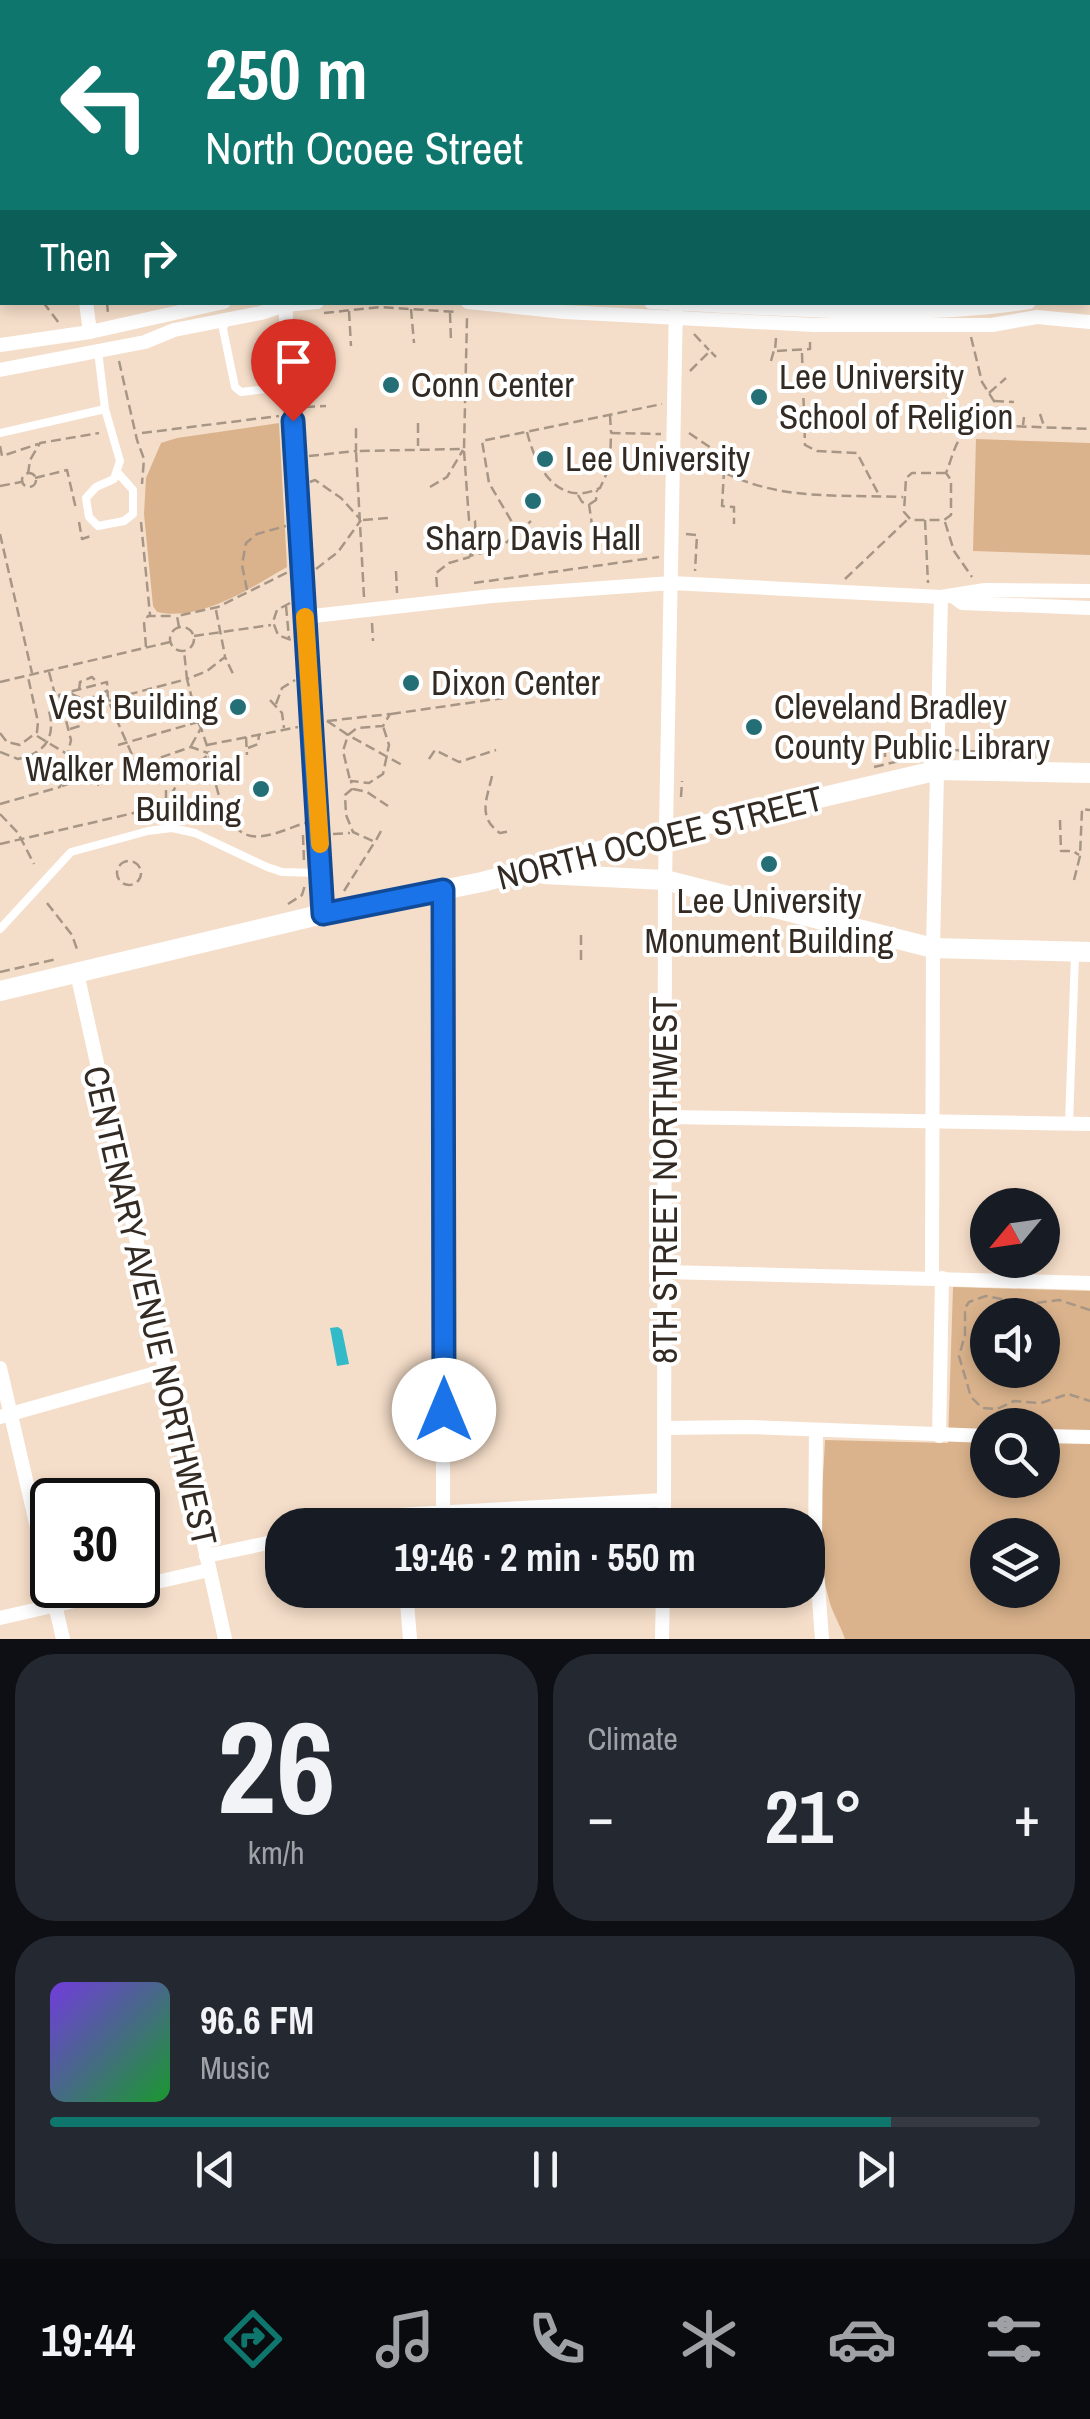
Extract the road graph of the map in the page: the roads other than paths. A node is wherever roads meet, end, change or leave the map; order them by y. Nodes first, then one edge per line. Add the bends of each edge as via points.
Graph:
1 (86, 305) edge
2 (211, 305) edge
3 (281, 305) edge
4 (285, 305) edge
5 (946, 306) edge
6 (798, 307) edge
7 (676, 308) edge
8 (468, 309) edge
9 (225, 320) junction
10 (1090, 322) edge
11 (90, 332) junction
12 (0, 344) edge
13 (99, 356) junction
14 (0, 370) edge
15 (291, 389) junction
16 (105, 409) junction
17 (0, 433) edge
18 (118, 473) junction
19 (677, 577) junction
20 (1090, 591) edge
21 (948, 597) junction
22 (1090, 608) edge
23 (304, 617) junction
24 (939, 760) junction
25 (1090, 773) edge
26 (665, 834) junction
27 (321, 873) junction
28 (665, 880) junction
29 (482, 882) junction
30 (443, 890) junction
31 (323, 914) junction
32 (0, 928) edge
33 (933, 948) junction
34 (1082, 952) edge
35 (72, 961) junction
36 (0, 991) edge
37 (666, 1118) junction
38 (932, 1119) junction
39 (1070, 1123) junction
40 (1090, 1124) edge
41 (665, 1272) junction
42 (937, 1278) junction
43 (1090, 1284) edge
44 (0, 1368) edge
45 (163, 1371) junction
46 (5, 1416) edge
47 (664, 1428) junction
48 (816, 1432) junction
49 (939, 1436) junction
50 (970, 1436) edge
51 (1060, 1436) edge
52 (1090, 1437) edge
53 (664, 1500) junction
54 (443, 1508) edge
55 (517, 1508) edge
56 (664, 1508) edge
57 (30, 1509) edge
58 (265, 1545) edge
59 (208, 1563) junction
60 (160, 1577) edge
61 (47, 1608) edge
62 (56, 1608) edge
63 (407, 1608) edge
64 (663, 1608) edge
65 (0, 1618) edge
66 (63, 1639) edge
67 (225, 1639) edge
68 (410, 1639) edge
69 (662, 1639) edge
70 (822, 1639) edge

1 - 11 street
2 - 11 street
3 - 9 street
4 - 15 street
5 - 6 street
6 - 7 street
7 - 8 street
7 - 10 street via 850,326 992,325 1037,317
7 - 19 street, 8TH STREET NORTHWEST
9 - 13 street
9 - 15 lane via 234,388
11 - 12 street
13 - 14 street
13 - 16 lane
15 - 23 street
16 - 17 lane
16 - 18 lane
18 - 18 lane via 86,498 98,526 133,514 133,490
19 - 21 street
19 - 23 street
19 - 26 street, 8TH STREET NORTHWEST
20 - 21 street via 986,590
21 - 22 street
21 - 24 street
23 - 27 street
24 - 25 main road, NORTH OCOEE STREET
24 - 26 main road, NORTH OCOEE STREET
24 - 33 street
26 - 28 street, 8TH STREET NORTHWEST
26 - 29 main road, NORTH OCOEE STREET
27 - 31 street
27 - 32 lane via 266,867 195,833 148,831 70,852
28 - 29 main road via 548,874
28 - 33 main road
28 - 37 street, 8TH STREET NORTHWEST
29 - 30 main road, NORTH OCOEE STREET
30 - 31 main road, NORTH OCOEE STREET
30 - 54 street
31 - 35 main road, NORTH OCOEE STREET
33 - 34 main road
33 - 38 street
34 - 39 lane
35 - 36 main road, NORTH OCOEE STREET
35 - 45 street, CENTENARY AVENUE NORTHWEST
37 - 38 street
37 - 41 street, 8TH STREET NORTHWEST
38 - 39 street
38 - 42 street
39 - 40 street
41 - 42 street
41 - 47 street, 8TH STREET NORTHWEST
42 - 43 street
42 - 49 street
44 - 46 street
45 - 46 street
45 - 59 street, CENTENARY AVENUE NORTHWEST
46 - 57 street
47 - 48 street
47 - 53 street, 8TH STREET NORTHWEST
48 - 49 street
48 - 70 street via 814,1545
49 - 50 street
51 - 52 street
53 - 55 street
53 - 56 street, 8TH STREET NORTHWEST
58 - 59 street
59 - 60 street
59 - 67 street, CENTENARY AVENUE NORTHWEST
61 - 65 street
62 - 66 street
63 - 68 street
64 - 69 street

